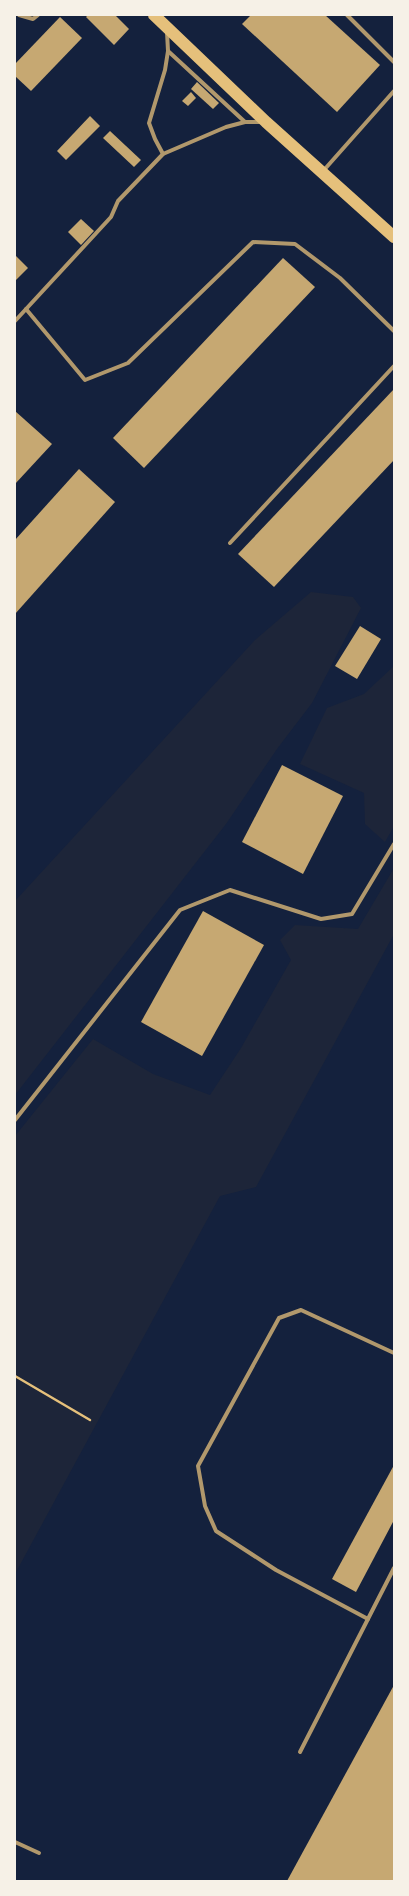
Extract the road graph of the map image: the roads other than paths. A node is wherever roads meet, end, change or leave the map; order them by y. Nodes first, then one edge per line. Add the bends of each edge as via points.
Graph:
1 (19, 15) edge
2 (38, 15) edge
3 (154, 15) edge
4 (347, 15) edge
5 (167, 27) junction
6 (168, 52) junction
7 (394, 62) edge
8 (394, 91) edge
9 (245, 122) junction
10 (266, 122) junction
11 (163, 154) junction
12 (322, 171) junction
13 (394, 237) edge
14 (26, 309) junction
15 (15, 321) edge
16 (394, 331) edge
17 (394, 366) edge
18 (230, 543) dead end
19 (394, 844) edge
20 (15, 1120) edge
21 (394, 1353) edge
22 (394, 1568) edge
23 (368, 1619) junction
24 (300, 1752) dead end
25 (15, 1842) edge
26 (38, 1853) dead end

1 - 2 lane via 33,19
3 - 5 highway
4 - 7 lane
5 - 6 lane
5 - 10 highway
6 - 9 lane
6 - 11 lane via 150,123
8 - 12 lane
9 - 10 lane
9 - 11 lane
10 - 12 highway
11 - 14 lane via 118,201 111,217
12 - 13 highway
14 - 15 lane
14 - 16 lane via 85,380 128,363 253,242 295,244 340,278
17 - 18 lane
19 - 20 lane via 352,914 321,919 230,890 180,910
21 - 23 lane via 301,1310 279,1318 198,1466 205,1506 216,1531 276,1570
22 - 23 lane
23 - 24 lane
25 - 26 lane

